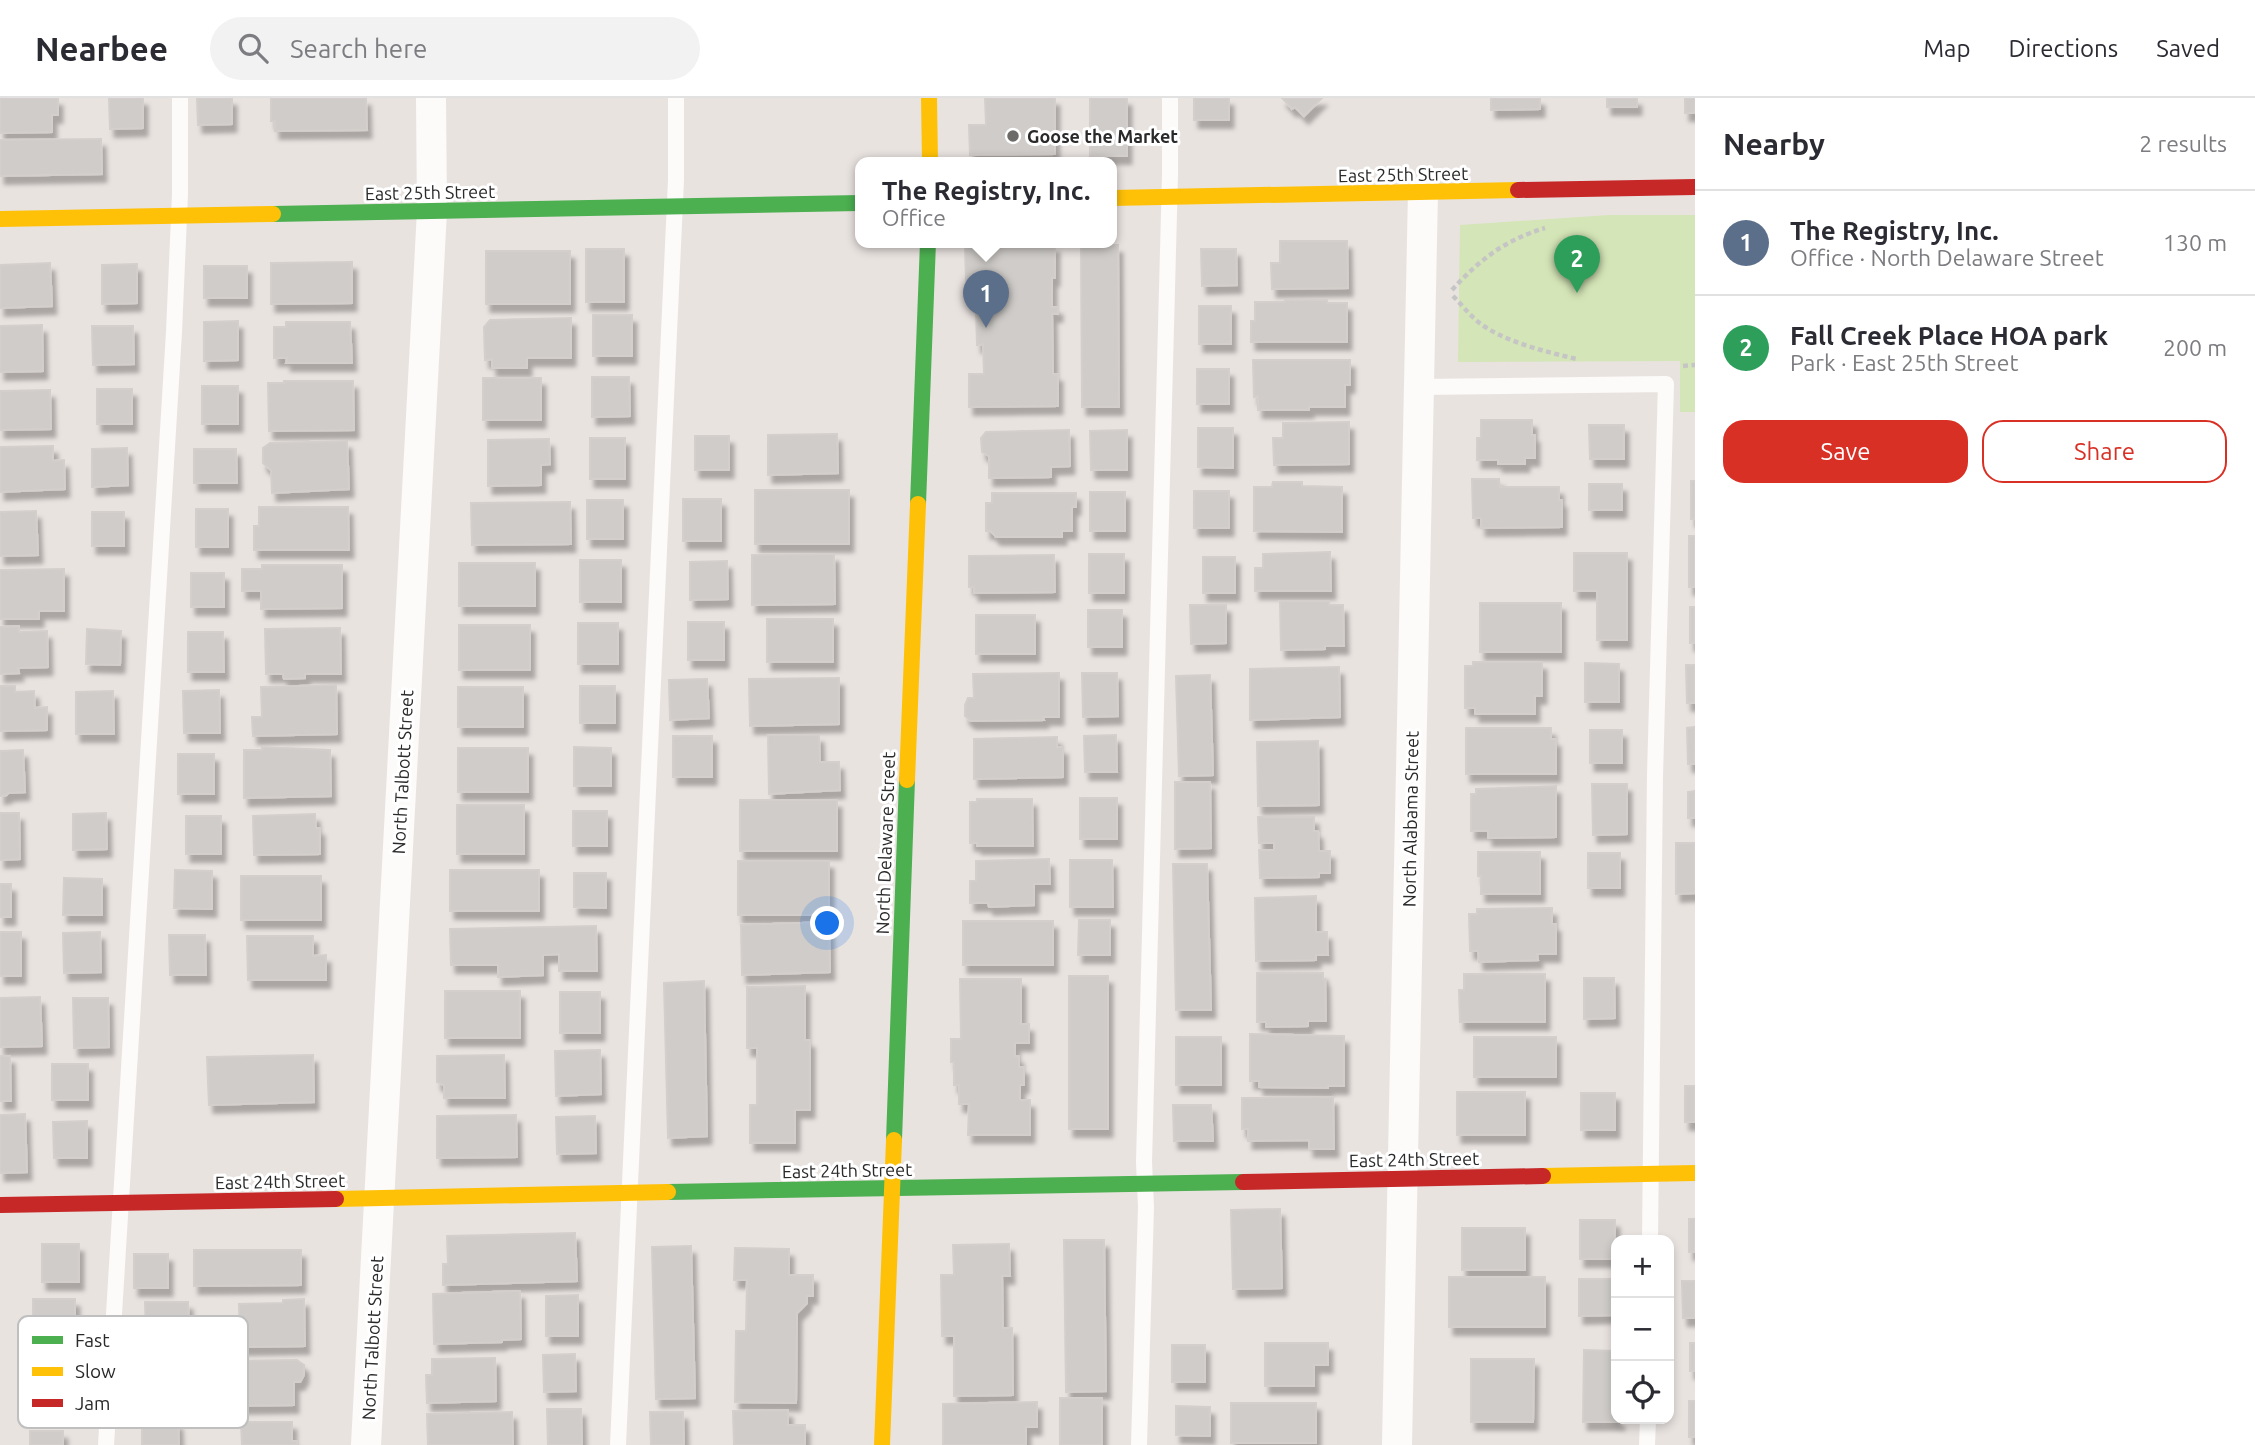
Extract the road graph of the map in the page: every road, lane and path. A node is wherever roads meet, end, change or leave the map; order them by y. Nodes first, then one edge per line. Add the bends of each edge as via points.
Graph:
1 (180, 98) edge
2 (431, 98) edge
3 (676, 98) edge
4 (929, 98) edge
5 (1170, 98) edge
6 (930, 157) edge
7 (1695, 187) edge
8 (1423, 192) junction
9 (1169, 197) junction
10 (1117, 198) edge
11 (855, 203) edge
12 (675, 206) junction
13 (432, 211) junction
14 (179, 216) junction
15 (0, 219) edge
16 (1553, 226) dead end
17 (928, 248) edge
18 (1590, 360) dead end
19 (1695, 365) edge
20 (1674, 366) dead end
21 (1419, 387) junction
22 (1695, 1173) edge
23 (1651, 1174) junction
24 (1402, 1178) junction
25 (1145, 1184) junction
26 (891, 1188) junction
27 (629, 1194) junction
28 (379, 1199) junction
29 (121, 1203) junction
30 (0, 1205) edge
31 (1650, 1235) edge
32 (114, 1316) edge
33 (1648, 1424) edge
34 (366, 1445) edge
35 (618, 1445) edge
36 (882, 1445) edge
37 (1139, 1445) edge
38 (1397, 1445) edge
39 (1647, 1445) edge

1 - 14 lane
2 - 13 street, North Talbott Street
3 - 12 lane
4 - 6 street
5 - 9 lane
7 - 8 street, East 25th Street
8 - 9 street, East 25th Street
8 - 21 street, North Alabama Street
9 - 10 street, East 25th Street
9 - 25 lane
11 - 12 street, East 25th Street
12 - 13 street, East 25th Street
12 - 27 lane
13 - 14 street, East 25th Street
13 - 28 street, North Talbott Street
14 - 15 street, East 25th Street
14 - 29 lane
16 - 18 path via 1504,245 1476,264 1450,293 1478,322 1503,335 1542,351
17 - 26 street, North Delaware Street
19 - 20 path
21 - 23 lane via 1666,384 1655,775
21 - 24 street, North Alabama Street
22 - 23 street, East 24th Street
23 - 24 street, East 24th Street
23 - 31 lane
24 - 25 street, East 24th Street
24 - 38 street, North Alabama Street
25 - 26 street, East 24th Street
25 - 37 lane
26 - 27 street, East 24th Street
26 - 36 street, North Delaware Street
27 - 28 street, East 24th Street
27 - 35 lane
28 - 29 street, East 24th Street
28 - 34 street, North Talbott Street
29 - 30 street, East 24th Street
29 - 32 lane
33 - 39 lane

